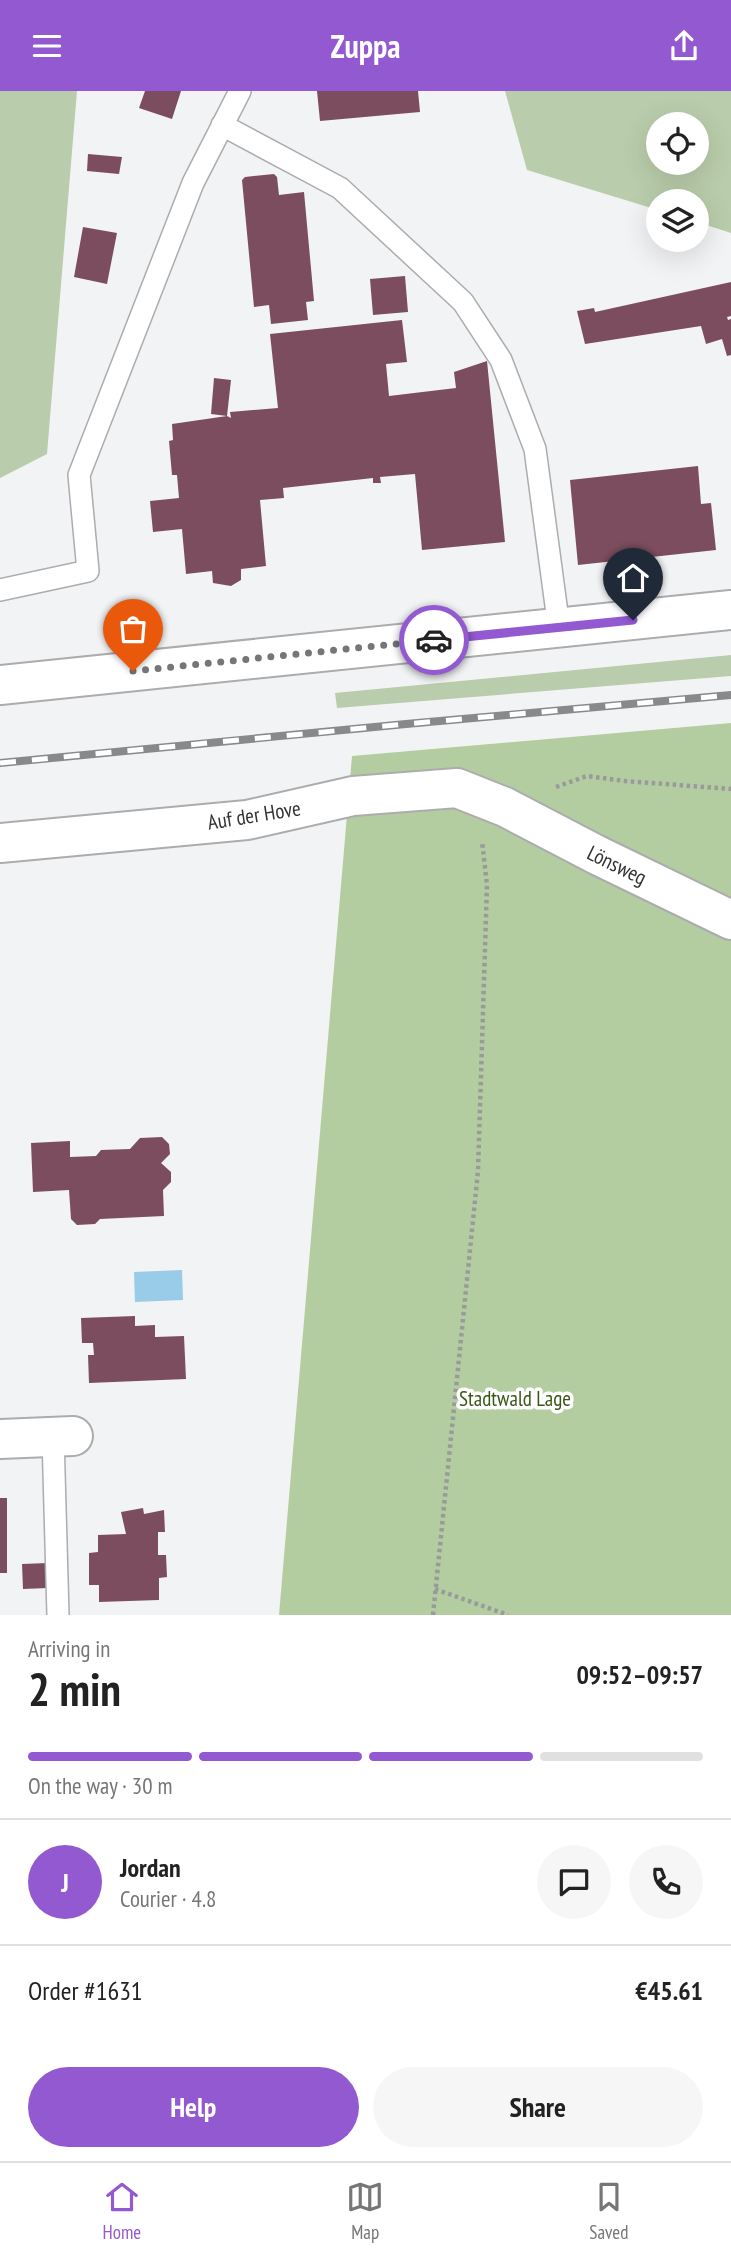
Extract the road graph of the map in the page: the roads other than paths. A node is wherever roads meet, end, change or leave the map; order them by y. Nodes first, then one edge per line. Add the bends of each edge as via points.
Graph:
1 (240, 91) edge
2 (222, 125) junction
3 (0, 590) edge
4 (731, 610) edge
5 (559, 628) junction
6 (0, 685) edge
7 (505, 807) joint
8 (0, 843) edge
9 (731, 920) edge
10 (63, 1436) joint
11 (0, 1439) edge
12 (58, 1615) edge

1 - 2 lane
2 - 3 lane via 193,183 79,475 88,571
2 - 5 lane via 341,188 463,302 501,360 535,449
4 - 5 street
5 - 6 street
7 - 8 street, Auf der Hove via 457,788 353,796 247,820
7 - 9 street, Lönsweg
10 - 11 street
10 - 12 lane

